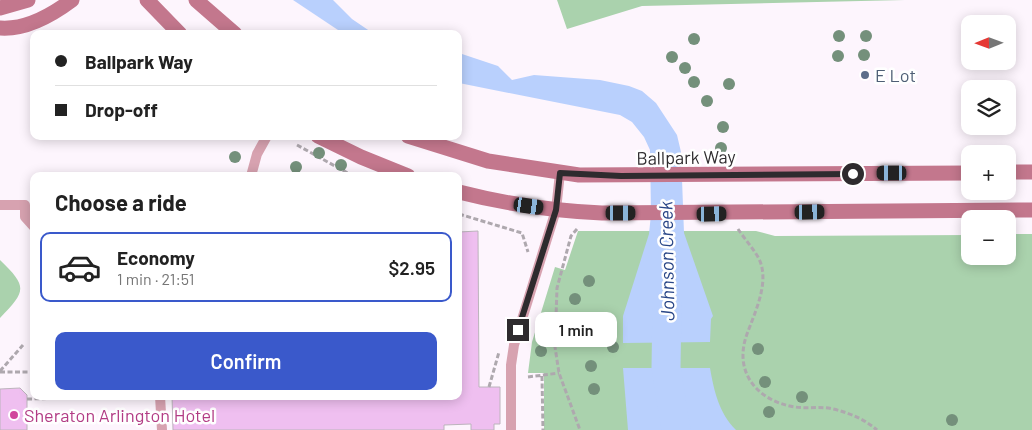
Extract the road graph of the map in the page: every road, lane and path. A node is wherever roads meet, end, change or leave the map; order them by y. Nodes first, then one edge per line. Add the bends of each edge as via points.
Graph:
1 (28, 0) edge
2 (72, 0) edge
3 (147, 0) edge
4 (196, 0) edge
5 (0, 8) edge
6 (0, 28) edge
7 (176, 30) edge
8 (230, 30) edge
9 (265, 140) edge
10 (326, 140) edge
11 (421, 140) edge
12 (297, 145) dead end
13 (252, 172) edge
14 (347, 172) edge
15 (398, 172) edge
16 (961, 172) edge
17 (1016, 172) edge
18 (1032, 172) edge
19 (560, 173) junction
20 (462, 193) edge
21 (0, 205) edge
22 (556, 210) junction
23 (1032, 210) edge
24 (462, 215) edge
25 (30, 224) edge
26 (578, 229) dead end
27 (738, 229) dead end
28 (526, 259) dead end
29 (23, 345) dead end
30 (499, 350) dead end
31 (0, 372) edge
32 (30, 372) edge
33 (559, 373) junction
34 (542, 376) junction
35 (528, 377) dead end
36 (489, 387) dead end
37 (27, 399) dead end
38 (30, 399) edge
39 (160, 400) edge
40 (162, 430) edge
41 (511, 430) edge
42 (543, 430) edge
43 (580, 430) edge
44 (878, 430) edge

1 - 5 main road
2 - 6 main road via 43,18
3 - 7 main road
4 - 8 main road
9 - 13 lane
10 - 15 main road
11 - 19 main road, Ballpark Way via 488,161
12 - 14 path
16 - 19 main road, Ballpark Way via 621,176
17 - 18 main road
19 - 22 lane
20 - 22 main road
21 - 25 lane via 25,204
22 - 23 main road via 712,214
22 - 41 lane via 514,345
24 - 28 path via 522,233 528,246
26 - 33 path via 570,236 556,293 555,347
27 - 44 path via 759,259 763,280 741,359 756,390 772,400 794,407 832,408 862,418
29 - 31 path
30 - 36 path
31 - 32 path
33 - 34 path
33 - 43 path
34 - 35 path
34 - 42 path
37 - 38 path
39 - 40 lane

